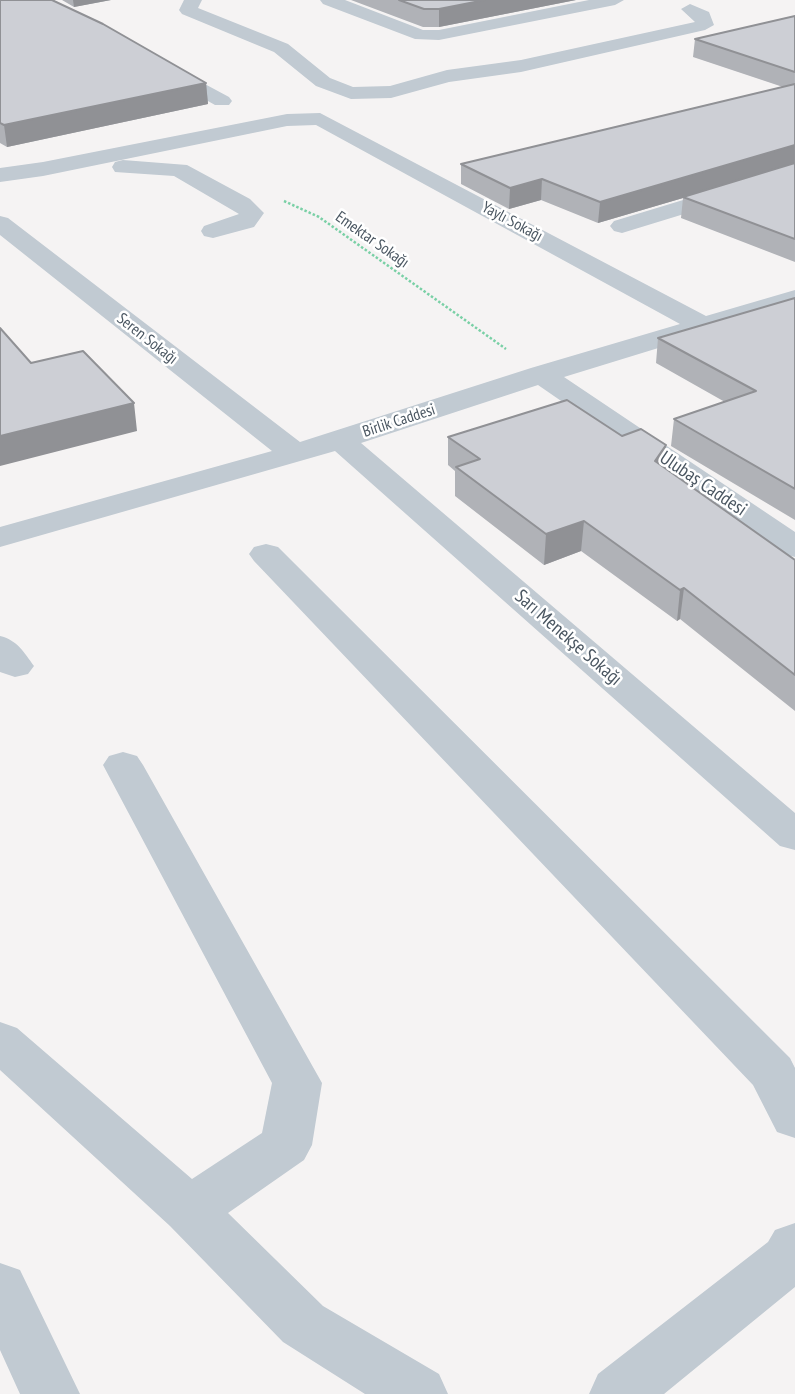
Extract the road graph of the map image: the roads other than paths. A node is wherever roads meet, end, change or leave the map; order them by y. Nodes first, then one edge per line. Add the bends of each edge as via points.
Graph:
1 (192, 0) edge
2 (328, 0) edge
3 (615, 0) edge
4 (690, 9) dead end
5 (151, 61) edge
6 (222, 101) dead end
7 (72, 163) junction
8 (795, 173) edge
9 (0, 174) edge
10 (0, 223) edge
11 (622, 226) edge
12 (213, 232) dead end
13 (795, 298) edge
14 (703, 325) junction
15 (541, 374) junction
16 (340, 440) junction
17 (295, 454) junction
18 (0, 537) edge
19 (795, 547) edge
20 (266, 554) dead end
21 (123, 765) dead end
22 (795, 836) edge
23 (0, 1041) edge
24 (795, 1117) edge
25 (189, 1209) junction
26 (795, 1247) edge
27 (0, 1288) edge
28 (50, 1394) edge
29 (418, 1394) edge
30 (619, 1394) edge

1 - 4 street via 188,10 281,48 323,82 351,93 391,92 447,76 522,66 705,25 703,16
2 - 3 street via 421,35 439,35
5 - 6 street
7 - 9 street
7 - 12 street via 179,170 252,213 246,222
7 - 14 street, Yaylı Sokağı via 288,120 320,118
8 - 11 street
10 - 17 street, Seren Sokağı
13 - 14 street, Birlik Caddesi
14 - 15 street, Birlik Caddesi
15 - 16 street, Birlik Caddesi
15 - 19 street, Ulubaş Caddesi
16 - 17 street, Birlik Caddesi
16 - 22 street, Sarı Menekşe Sokağı
17 - 18 street, Birlik Caddesi
20 - 24 street via 772,1072
21 - 25 street via 297,1083 286,1145
23 - 25 street
25 - 29 street via 303,1324
26 - 30 street via 788,1259
27 - 28 street

